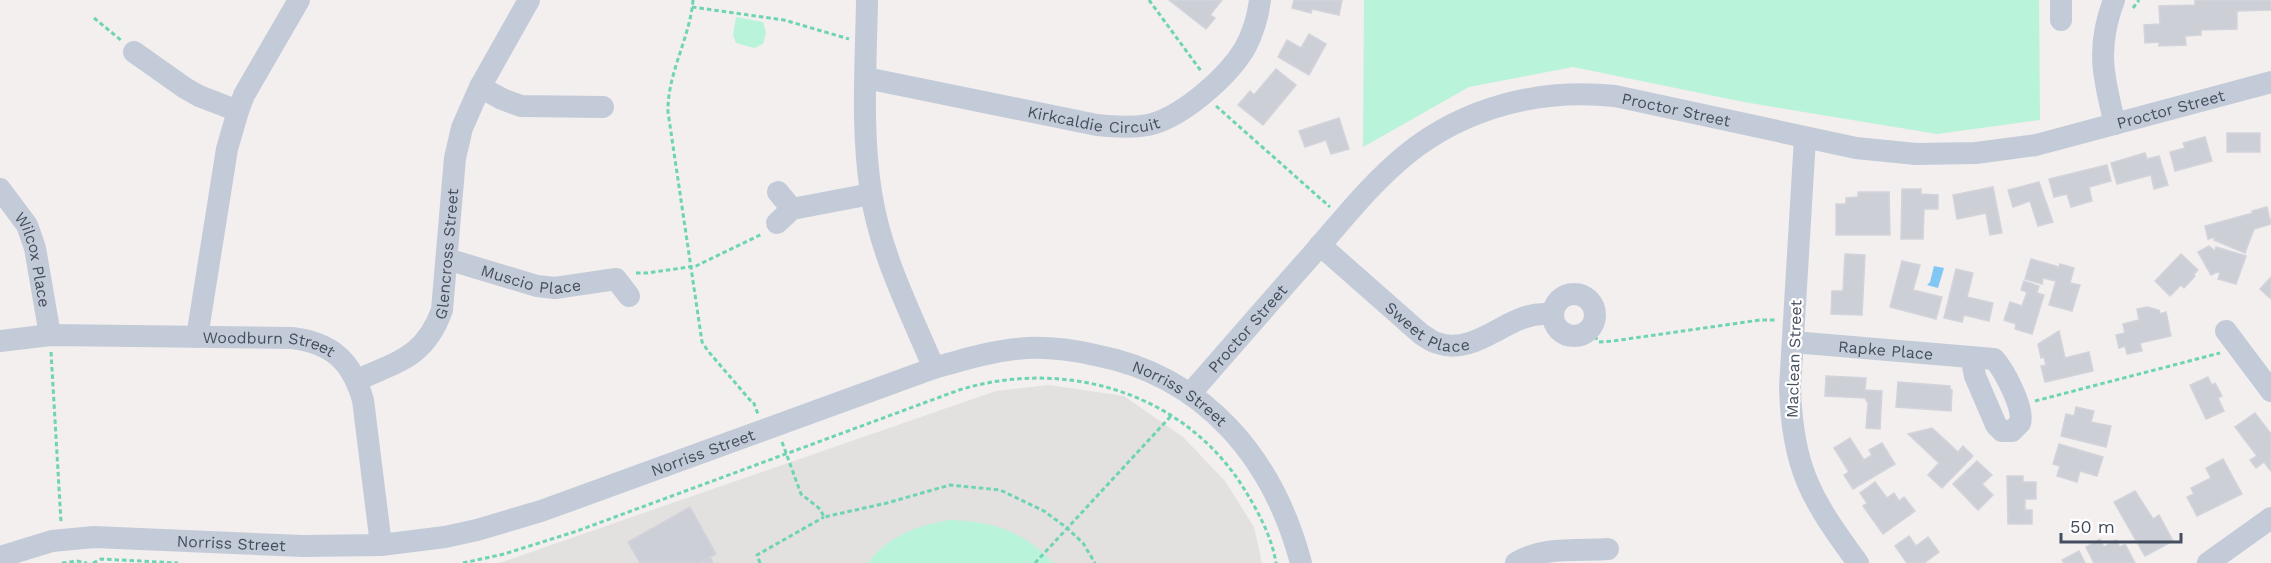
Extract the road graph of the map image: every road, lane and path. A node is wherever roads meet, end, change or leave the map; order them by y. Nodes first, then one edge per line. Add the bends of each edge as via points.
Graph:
1 (299, 0) edge
2 (529, 0) edge
3 (693, 0) edge
4 (867, 0) edge
5 (1149, 0) edge
6 (1260, 0) edge
7 (2139, 0) edge
8 (2112, 5) edge
9 (692, 7) junction
10 (94, 18) dead end
11 (866, 44) junction
12 (134, 52) joint
13 (1205, 77) dead end
14 (866, 78) junction
15 (2271, 82) edge
16 (480, 87) junction
17 (1209, 100) dead end
18 (603, 107) dead end
19 (238, 111) junction
20 (2115, 124) junction
21 (1805, 138) junction
22 (0, 189) edge
23 (871, 194) junction
24 (783, 208) joint
25 (1343, 219) junction
26 (1320, 245) junction
27 (447, 259) junction
28 (691, 267) junction
29 (622, 277) joint
30 (1553, 315) junction
31 (1590, 330) junction
32 (1794, 332) junction
33 (50, 335) junction
34 (197, 337) junction
35 (2230, 337) joint
36 (0, 341) edge
37 (934, 368) junction
38 (357, 380) junction
39 (2271, 391) edge
40 (1190, 394) junction
41 (2019, 406) joint
42 (1171, 416) junction
43 (764, 430) junction
44 (1207, 438) dead end
45 (1207, 444) junction
46 (785, 453) junction
47 (824, 517) junction
48 (2271, 518) edge
49 (61, 525) dead end
50 (1067, 528) junction
51 (381, 545) junction
52 (1608, 549) dead end
53 (0, 557) edge
54 (62, 563) edge
55 (87, 563) edge
56 (93, 563) edge
57 (178, 563) edge
58 (464, 563) edge
59 (760, 563) edge
60 (1035, 563) edge
61 (1095, 563) edge
62 (1276, 563) edge
63 (1301, 563) edge
64 (1516, 563) edge
65 (1858, 563) edge
66 (2208, 563) edge

1 - 19 street
2 - 16 street, Glencross Street
3 - 9 path
4 - 11 street
5 - 13 path
6 - 14 street, Kirkcaldie Circuit via 1255,25 1238,58 1197,100 1174,115 1149,124 1123,128 1097,125
7 - 8 path
8 - 20 street via 2101,53
9 - 11 path via 784,20
9 - 28 path via 667,102
10 - 12 path
11 - 14 street
12 - 19 street via 199,96
14 - 23 street via 865,141
15 - 20 street, Proctor Street
16 - 18 street via 521,106
16 - 27 street, Glencross Street via 462,128 455,158
17 - 25 path
19 - 34 street via 227,149
20 - 21 street, Proctor Street via 2036,145 1976,153 1916,154
21 - 25 street, Proctor Street via 1616,96 1550,94 1506,103 1464,118 1425,141 1371,187
21 - 32 street, Maclean Street
22 - 33 street, Wilcox Place via 27,225 35,248
23 - 24 street
23 - 37 street via 895,275
24 - 28 path via 768,231
25 - 26 street, Proctor Street
26 - 30 street, Sweet Place via 1437,344 1473,342 1530,315
26 - 40 street, Proctor Street
27 - 29 street, Muscio Place via 555,288
27 - 38 street, Glencross Street via 442,310 424,344 410,356
28 - 29 path
28 - 43 path via 703,346 753,401
30 - 31 street via 1554,323 1566,335
30 - 31 street via 1554,307 1566,295 1582,295 1594,307
31 - 32 path via 1599,342 1761,320
32 - 41 street, Rapke Place via 1978,359 1973,366 1974,375 2002,431 2012,431 2020,423
32 - 65 street, Maclean Street via 1790,387 1797,454 1815,500
33 - 34 street, Woodburn Street
33 - 36 street, Woodburn Street
33 - 49 path
34 - 38 street, Woodburn Street via 311,340 329,348
35 - 39 street
35 - 41 path via 2221,353
37 - 40 street, Norriss Street via 986,353 1028,348 1070,350 1132,365
37 - 43 street, Norriss Street
38 - 51 street, Woodburn Street via 363,400
40 - 63 street, Norriss Street via 1217,415 1263,470 1284,511
42 - 45 path
42 - 46 path via 1134,396 1101,385 1028,377 966,388
42 - 50 path
43 - 46 path via 781,439
43 - 51 street, Norriss Street via 498,524 445,537
44 - 45 path
45 - 62 path via 1236,474 1253,502
46 - 47 path via 801,494
46 - 58 path via 577,531
47 - 50 path via 950,485 1000,490 1044,511
47 - 59 path via 757,555
48 - 66 street
50 - 60 path
50 - 61 path via 1083,543
51 - 53 street, Norriss Street via 303,546 94,537 52,541
52 - 64 street via 1543,552 1527,555
54 - 55 path
56 - 57 path via 101,559

